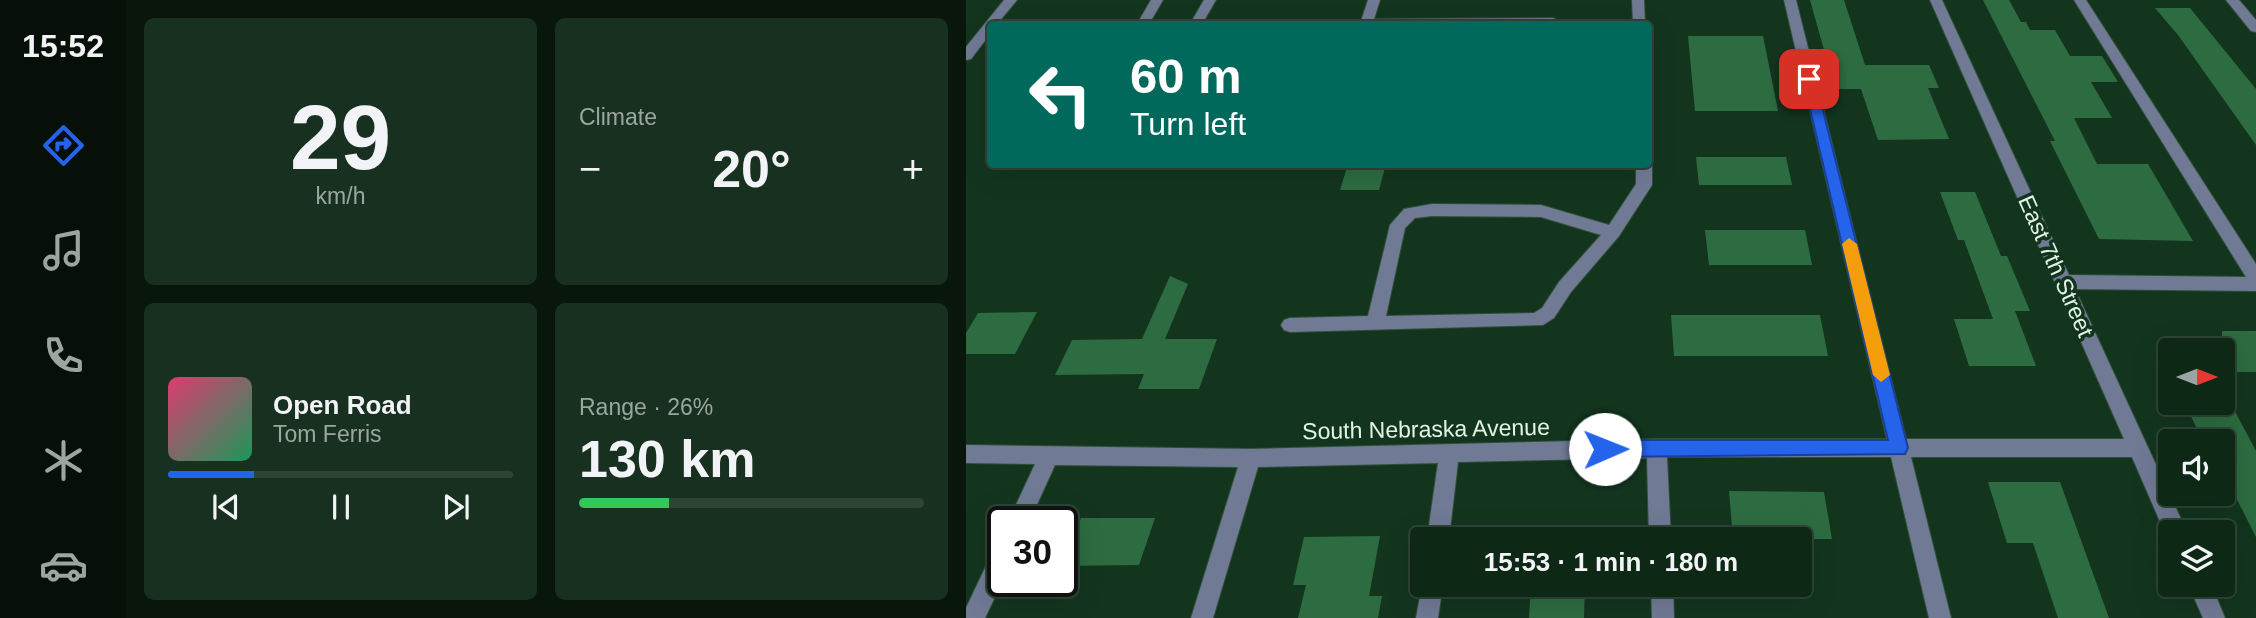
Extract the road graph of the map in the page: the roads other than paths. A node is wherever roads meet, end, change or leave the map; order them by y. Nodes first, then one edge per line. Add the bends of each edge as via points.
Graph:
1 (1011, 0) edge
2 (1157, 0) edge
3 (1210, 0) edge
4 (1374, 0) edge
5 (1638, 0) edge
6 (1790, 0) edge
7 (1936, 0) edge
8 (2080, 0) edge
9 (2232, 0) edge
10 (994, 21) edge
11 (1145, 21) edge
12 (1198, 21) edge
13 (1367, 21) edge
14 (1639, 21) edge
15 (2256, 29) edge
16 (987, 30) edge
17 (966, 56) edge
18 (1644, 168) edge
19 (1614, 232) junction
20 (2256, 278) edge
21 (2063, 282) junction
22 (2256, 284) edge
23 (1375, 323) junction
24 (1290, 325) dead end
25 (1657, 448) junction
26 (1899, 448) junction
27 (2138, 448) junction
28 (1449, 453) junction
29 (966, 454) edge
30 (1049, 456) junction
31 (1251, 458) junction
32 (1026, 506) edge
33 (2171, 520) edge
34 (1440, 527) edge
35 (1660, 527) edge
36 (987, 589) edge
37 (1430, 597) edge
38 (1662, 597) edge
39 (2205, 597) edge
40 (973, 618) edge
41 (1202, 618) edge
42 (1427, 618) edge
43 (1663, 618) edge
44 (1940, 618) edge
45 (2214, 618) edge

1 - 10 street
2 - 11 street
3 - 12 street
4 - 13 street
5 - 14 street
6 - 26 street
7 - 21 street, East 7th Street
8 - 20 street
9 - 15 street
16 - 17 street
18 - 19 street via 1644,185
19 - 23 street via 1565,287 1549,313 1537,320
19 - 23 street via 1541,211 1410,213 1398,225
21 - 22 street
21 - 27 street, East 7th Street
23 - 24 street
25 - 26 street, South Nebraska Avenue
25 - 28 street, South Nebraska Avenue
25 - 35 street
26 - 27 street, South Nebraska Avenue
26 - 44 street
27 - 33 street, East 7th Street
28 - 31 street, South Nebraska Avenue
28 - 34 street
29 - 30 street, South Nebraska Avenue
30 - 31 street, South Nebraska Avenue
30 - 32 street
31 - 41 street
36 - 40 street
37 - 42 street
38 - 43 street
39 - 45 street

